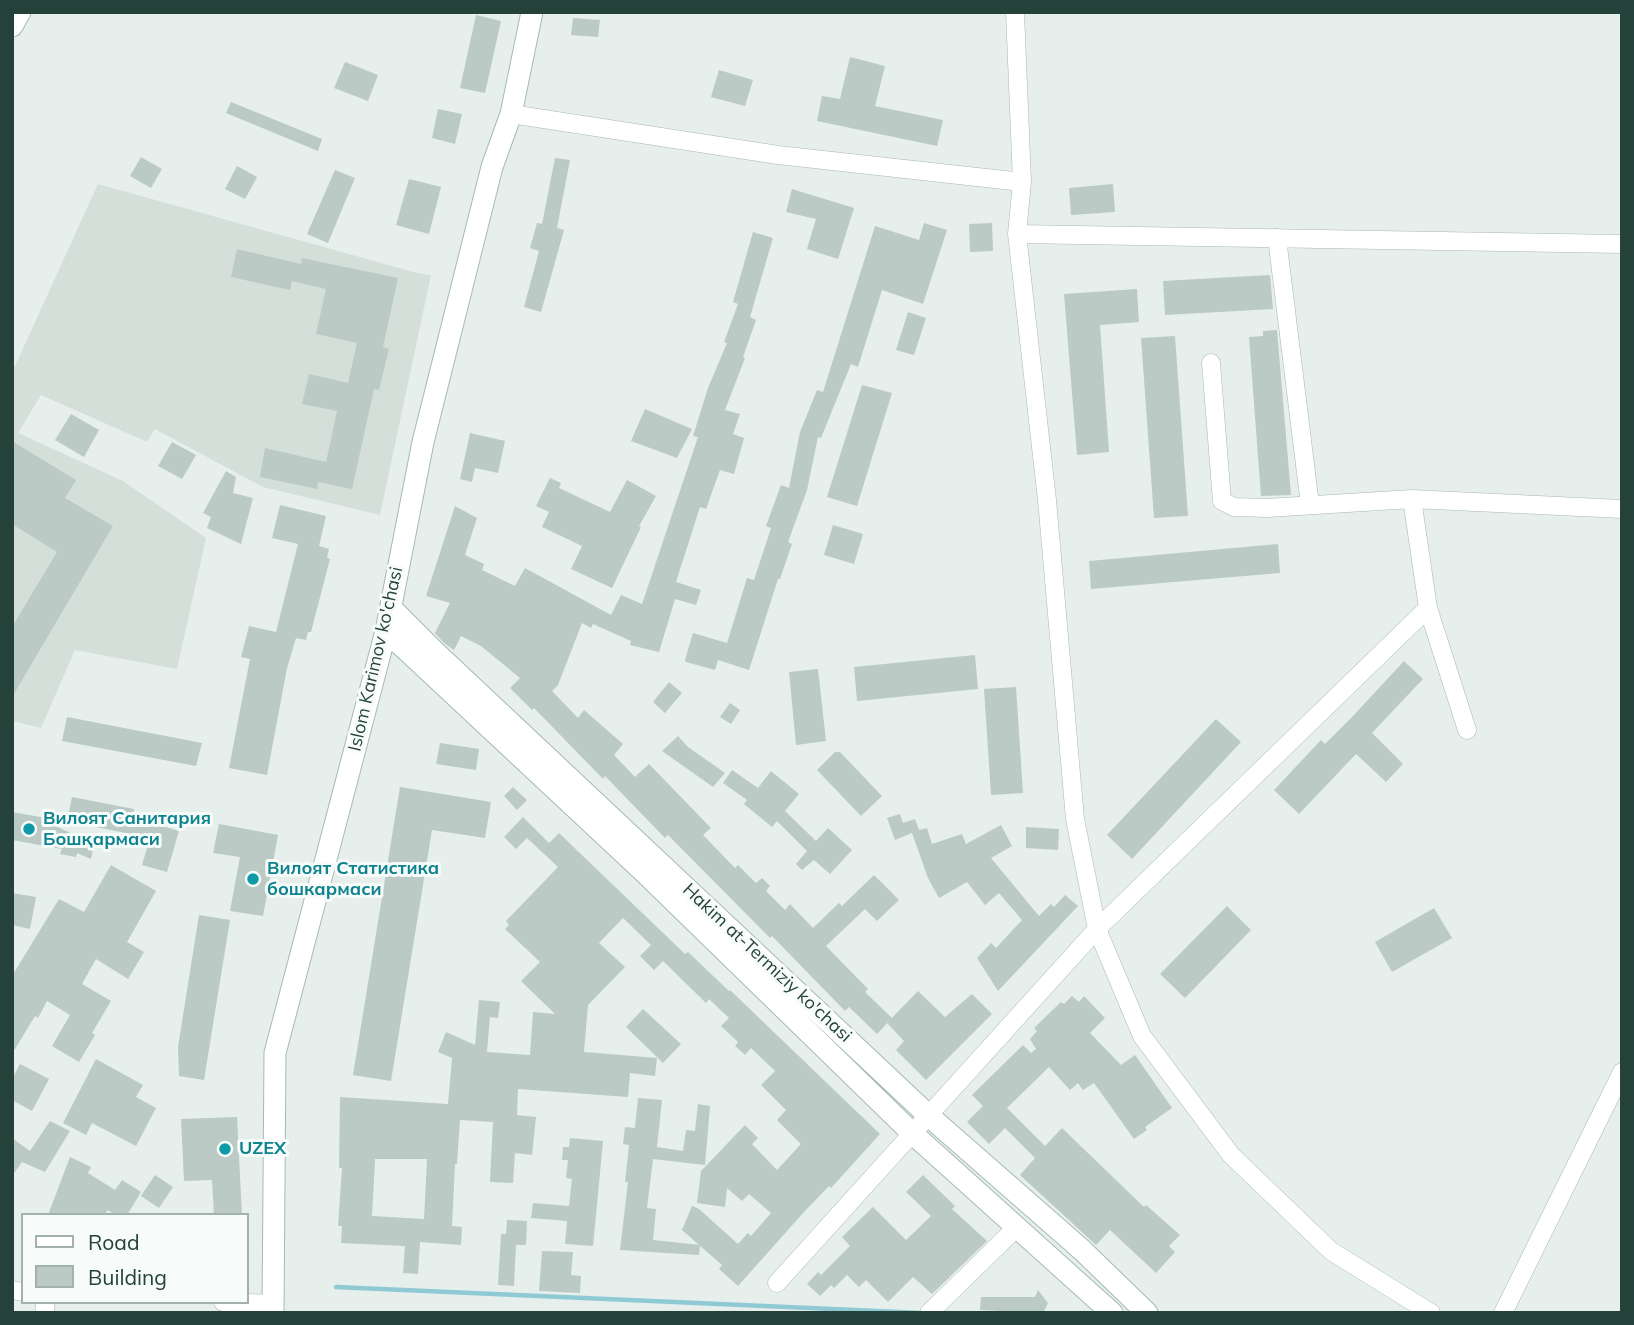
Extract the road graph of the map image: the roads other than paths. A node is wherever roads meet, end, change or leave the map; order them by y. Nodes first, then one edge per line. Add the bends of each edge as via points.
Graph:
1 (19, 12) edge
2 (531, 12) edge
3 (1015, 12) edge
4 (12, 26) edge
5 (511, 114) junction
6 (1022, 182) junction
7 (1017, 234) junction
8 (1277, 238) junction
9 (1622, 244) edge
10 (1212, 363) dead end
11 (1412, 499) junction
12 (1310, 505) junction
13 (1622, 509) edge
14 (391, 608) junction
15 (1428, 608) junction
16 (386, 631) junction
17 (1467, 730) dead end
18 (1097, 929) junction
19 (1622, 1072) edge
20 (929, 1116) junction
21 (913, 1134) junction
22 (1016, 1228) junction
23 (777, 1283) dead end
24 (240, 1304) edge
25 (273, 1308) edge
26 (933, 1308) edge
27 (1112, 1313) edge
28 (1147, 1313) edge
29 (1430, 1313) edge
30 (1503, 1313) edge

1 - 4 main road
2 - 5 main road, Islom Karimov ko'chasi
3 - 6 street
5 - 6 street via 778,155
5 - 14 main road, Islom Karimov ko'chasi via 492,167 423,442
6 - 7 street
7 - 8 street
7 - 18 street via 1047,500 1075,820
8 - 9 street
8 - 12 street
10 - 12 street via 1222,501 1234,507
11 - 12 street
11 - 13 street
11 - 15 street
14 - 16 main road, Islom Karimov ko'chasi
14 - 20 main road, Hakim at-Termiziy ko'chasi
15 - 17 street
15 - 18 street
16 - 21 main road, Hakim at-Termiziy ko'chasi
16 - 25 main road, Islom Karimov ko'chasi via 275,1053
18 - 20 street
18 - 29 street via 1142,1035 1231,1155 1331,1251
19 - 30 street
20 - 21 street
20 - 28 main road, Hakim at-Termiziy ko'chasi
21 - 22 main road, Hakim at-Termiziy ko'chasi
21 - 23 street
22 - 26 street
22 - 27 main road, Hakim at-Termiziy ko'chasi
24 - 25 street

